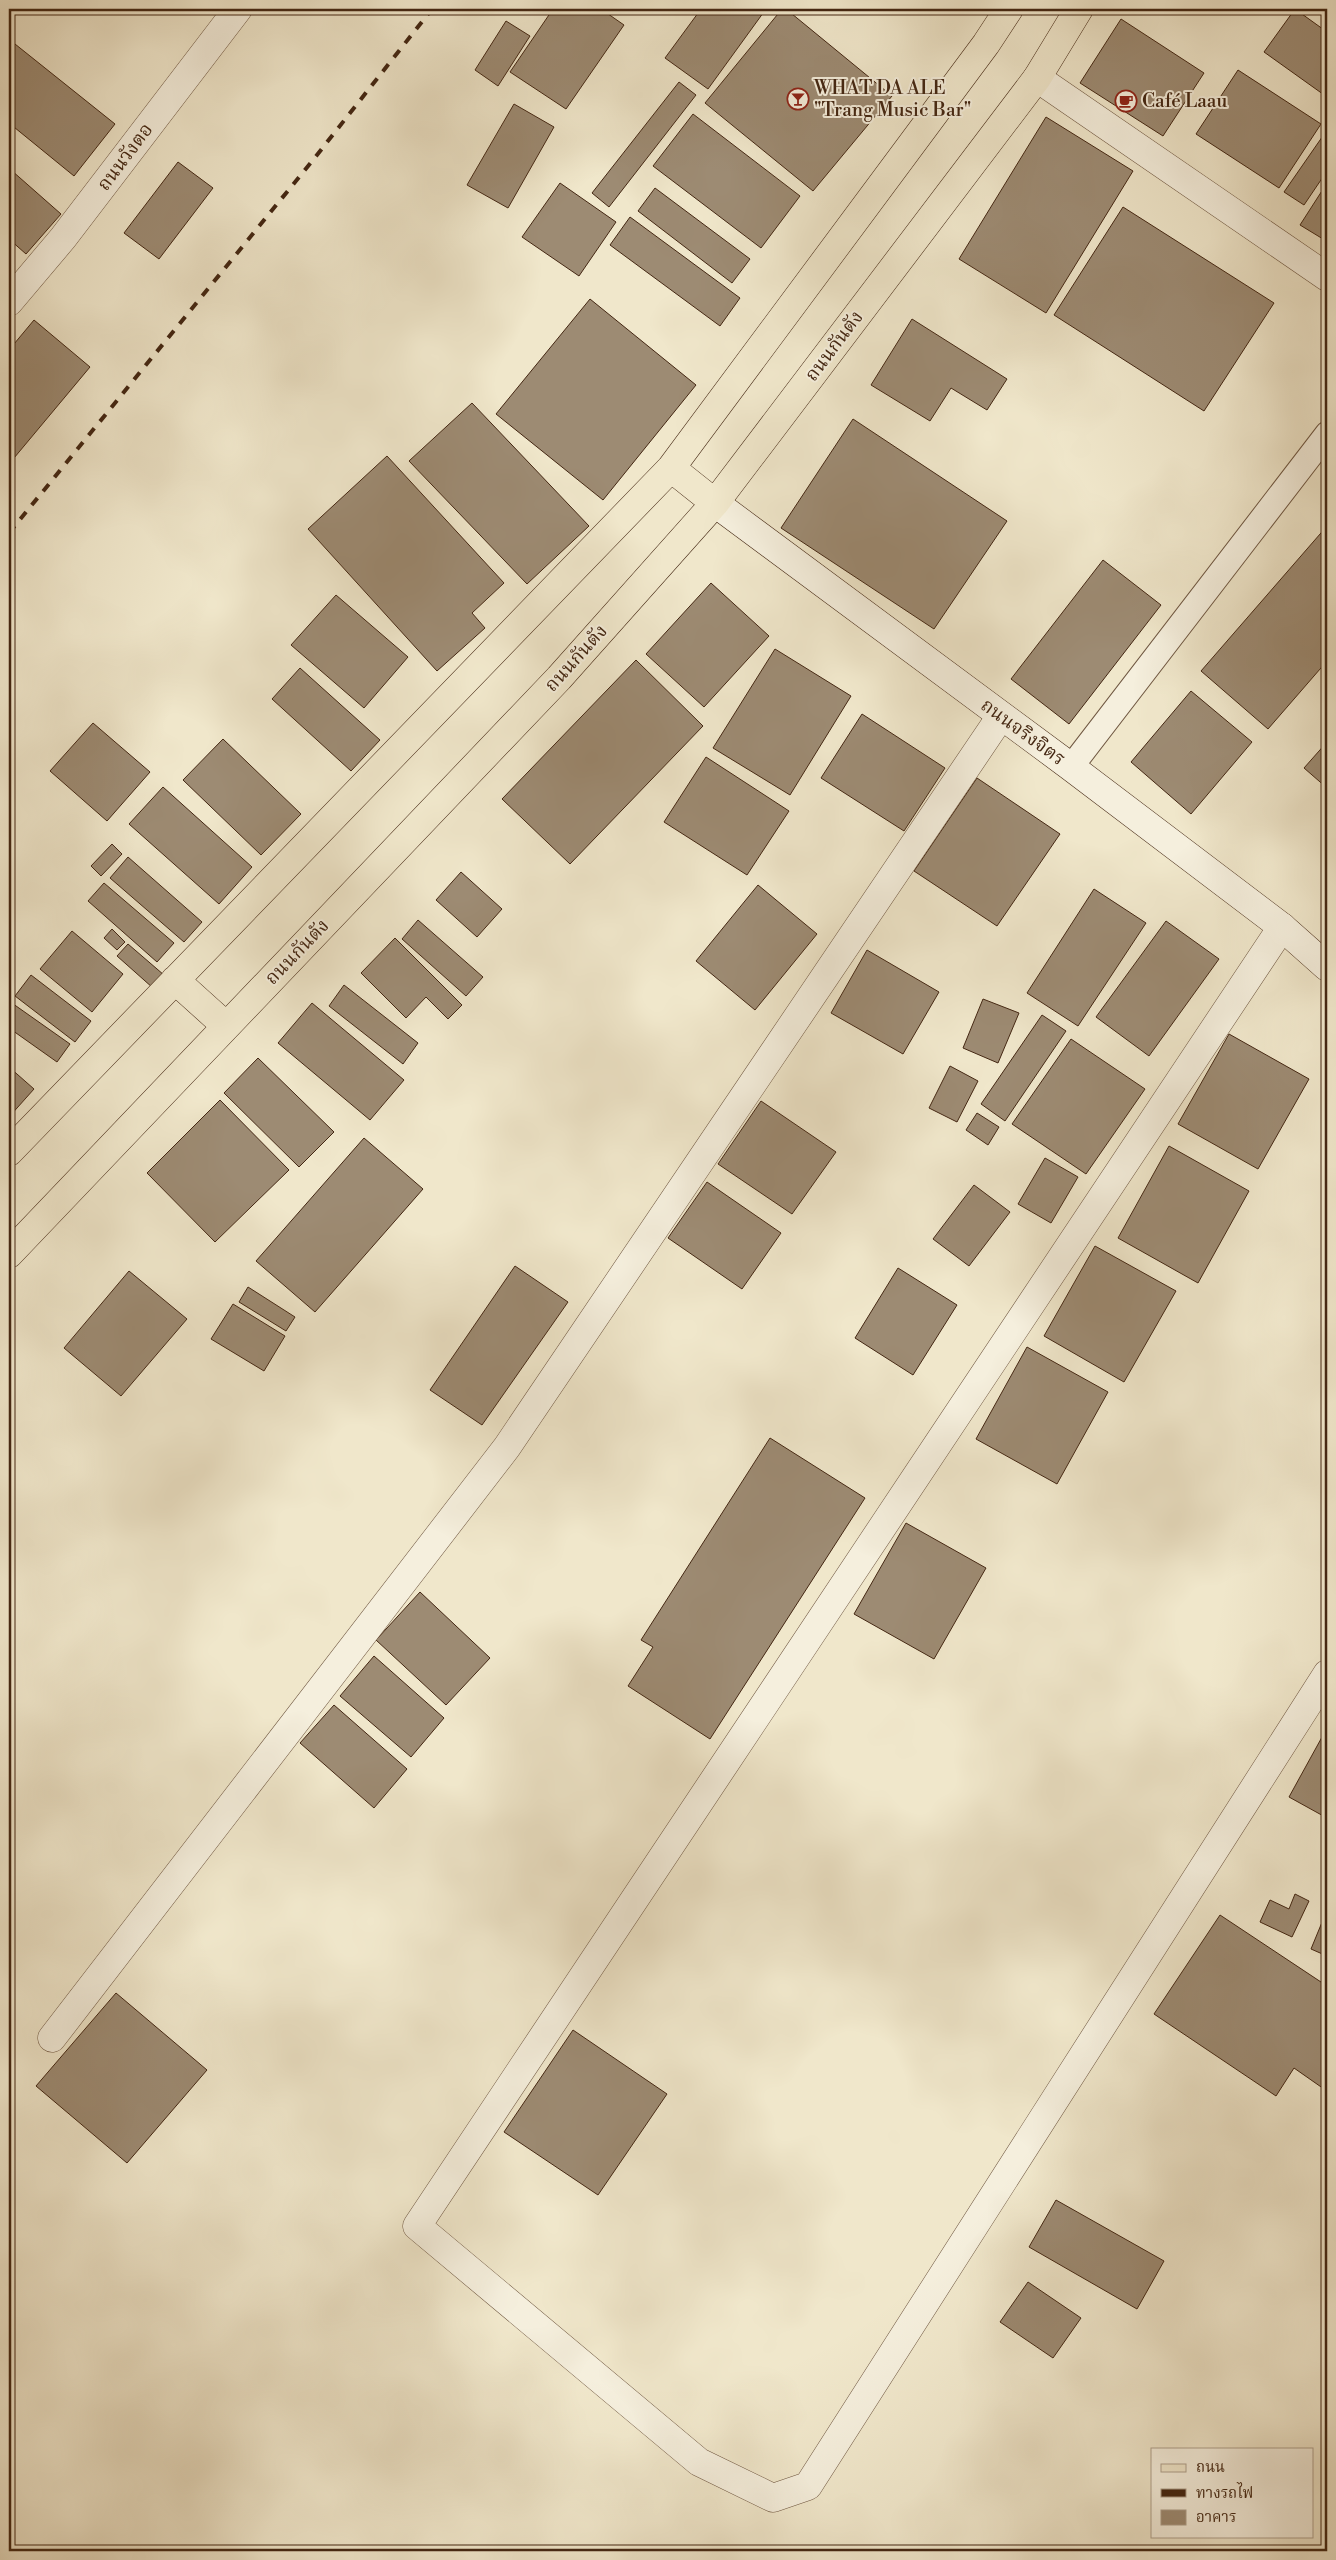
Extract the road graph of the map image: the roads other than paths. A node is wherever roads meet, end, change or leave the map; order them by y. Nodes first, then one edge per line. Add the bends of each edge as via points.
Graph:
1 (238, 9) edge
2 (1009, 9) edge
3 (1079, 9) edge
4 (1037, 78) junction
5 (1327, 277) edge
6 (9, 302) edge
7 (1327, 434) edge
8 (671, 468) junction
9 (715, 504) junction
10 (1001, 716) junction
11 (1071, 767) junction
12 (1282, 927) junction
13 (1327, 967) edge
14 (175, 980) junction
15 (226, 1026) junction
16 (9, 1152) edge
17 (9, 1254) edge
18 (1327, 1674) edge
19 (52, 2038) dead end

1 - 6 street, ถนนวังตอ via 63,238
2 - 8 main road
3 - 4 main road, ถนนกันตัง
4 - 5 street
4 - 9 main road, ถนนกันตัง
7 - 11 lane
8 - 9 main road
8 - 14 main road
9 - 10 street, ถนนจริงจิตร
9 - 15 main road, ถนนกันตัง via 560,678
10 - 11 street, ถนนจริงจิตร
10 - 19 street via 507,1447
11 - 12 street, ถนนจริงจิตร
12 - 13 street, ถนนจริงจิตร
12 - 18 street via 417,2226 699,2462 773,2498 808,2486
14 - 15 main road
14 - 16 main road
15 - 17 main road, ถนนกันตัง

